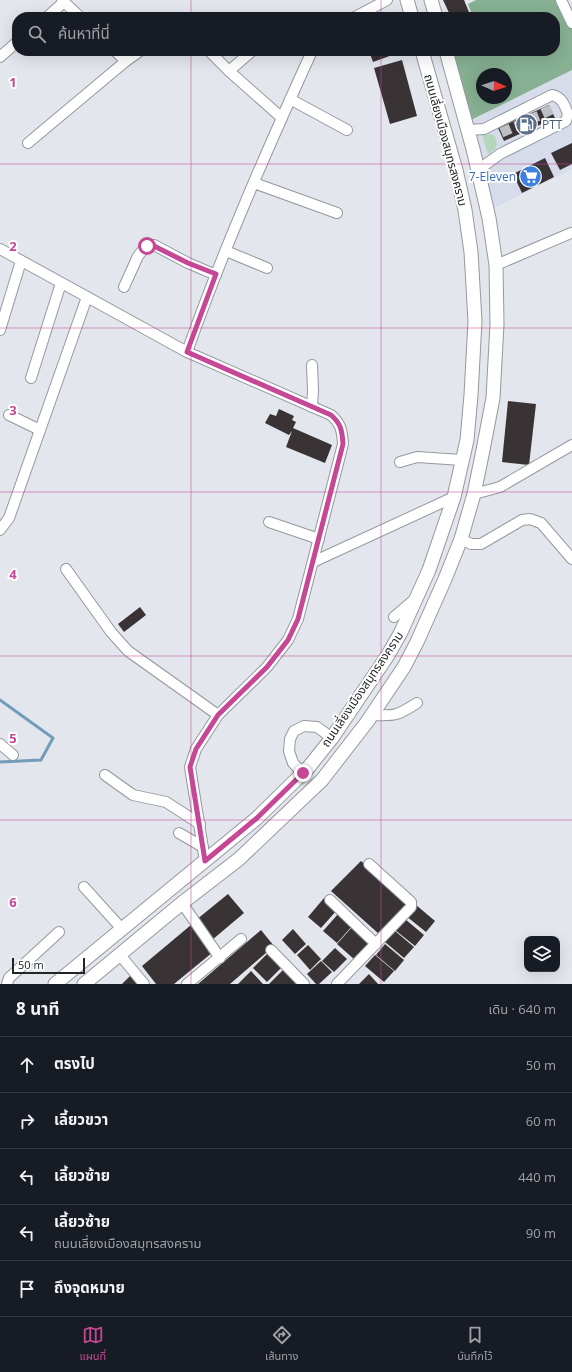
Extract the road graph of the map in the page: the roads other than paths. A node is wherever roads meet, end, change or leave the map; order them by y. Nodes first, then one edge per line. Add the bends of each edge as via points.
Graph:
1 (387, 0) edge
2 (407, 0) edge
3 (431, 0) edge
4 (561, 0) edge
5 (63, 1) edge
6 (52, 12) edge
7 (75, 12) edge
8 (364, 12) edge
9 (411, 12) edge
10 (435, 12) edge
11 (572, 23) edge
12 (12, 46) edge
13 (120, 56) edge
14 (133, 56) edge
15 (214, 56) edge
16 (246, 56) edge
17 (310, 56) edge
18 (423, 56) edge
19 (447, 56) edge
20 (0, 57) edge
21 (126, 61) junction
22 (229, 71) junction
23 (290, 99) junction
24 (282, 118) junction
25 (347, 130) dead end
26 (468, 130) junction
27 (28, 143) dead end
28 (478, 170) junction
29 (254, 183) junction
30 (337, 213) dead end
31 (571, 233) dead end
32 (0, 249) edge
33 (226, 251) junction
34 (21, 261) junction
35 (496, 266) junction
36 (267, 268) dead end
37 (216, 274) junction
38 (62, 283) junction
39 (124, 287) dead end
40 (87, 297) junction
41 (0, 330) edge
42 (187, 352) junction
43 (312, 365) dead end
44 (31, 378) dead end
45 (312, 407) junction
46 (9, 414) dead end
47 (40, 430) junction
48 (572, 445) edge
49 (462, 460) junction
50 (400, 462) dead end
51 (474, 494) junction
52 (454, 497) junction
53 (270, 522) dead end
54 (0, 530) edge
55 (319, 539) junction
56 (461, 539) junction
57 (572, 559) edge
58 (313, 562) junction
59 (66, 570) dead end
60 (415, 599) junction
61 (394, 617) dead end
62 (417, 703) dead end
63 (218, 715) junction
64 (372, 715) junction
65 (332, 738) junction
66 (0, 744) edge
67 (13, 755) dead end
68 (303, 773) junction
69 (105, 775) dead end
70 (200, 824) junction
71 (179, 833) dead end
72 (203, 847) junction
73 (205, 861) junction
74 (369, 864) dead end
75 (84, 886) dead end
76 (330, 900) dead end
77 (182, 903) junction
78 (122, 929) junction
79 (59, 932) dead end
80 (241, 939) dead end
81 (376, 944) junction
82 (271, 950) dead end
83 (120, 955) junction
84 (220, 958) junction
85 (7, 984) edge
86 (55, 984) edge
87 (84, 984) edge
88 (144, 984) edge
89 (187, 984) edge
90 (304, 984) edge
91 (337, 984) edge

1 - 8 street
2 - 9 main road
3 - 10 main road
4 - 11 street
5 - 6 street
5 - 7 street
12 - 20 street
13 - 21 street
14 - 21 street
15 - 22 street
16 - 22 street
17 - 23 street
18 - 49 main road, ถนนเลี่ยงเมืองสมุทรสงคราม via 456,170 471,252 475,321 467,440
19 - 26 main road, ถนนเลี่ยงเมืองสมุทรสงคราม
21 - 27 street
22 - 24 street
23 - 24 street
23 - 25 street
24 - 29 street
26 - 28 main road, ถนนเลี่ยงเมืองสมุทรสงคราม
26 - 28 street via 484,130 502,123 544,104 552,95 558,96 565,104 568,114 566,121 552,123 511,143
28 - 35 main road, ถนนเลี่ยงเมืองสมุทรสงคราม
29 - 30 street
29 - 33 street
31 - 35 street
32 - 34 street
33 - 36 street
33 - 37 street
34 - 38 street
34 - 41 street
35 - 51 main road, ถนนเลี่ยงเมืองสมุทรสงคราม via 497,324 493,398
37 - 39 street via 154,246 147,246 138,256
37 - 42 street
38 - 40 street
38 - 44 street
40 - 42 street
40 - 47 street
42 - 45 street
43 - 45 street
45 - 55 street via 331,415 338,422 343,444
46 - 47 street
47 - 54 street via 9,518
48 - 51 street via 500,487
49 - 50 street via 417,457
49 - 52 main road, ถนนเลี่ยงเมืองสมุทรสงคราม
51 - 56 main road, ถนนเลี่ยงเมืองสมุทรสงคราม
52 - 58 street
52 - 60 main road, ถนนเลี่ยงเมืองสมุทรสงคราม via 429,570
53 - 55 street
55 - 58 street
56 - 57 street via 471,544 481,544 522,520 530,519 541,523
56 - 64 main road, ถนนเลี่ยงเมืองสมุทรสงคราม via 417,642 404,667
58 - 63 street via 298,619 288,640 267,667
59 - 63 street via 111,632 128,650
60 - 61 street
60 - 65 main road, ถนนเลี่ยงเมืองสมุทรสงคราม via 388,655
62 - 64 street via 391,716
63 - 70 street via 196,749 190,767
64 - 77 main road, ถนนเลี่ยงเมืองสมุทรสงคราม via 322,780 238,859
65 - 68 main road, ถนนเลี่ยงเมืองสมุทรสงคราม
65 - 68 street via 317,727 304,726 294,731 289,751 293,763
66 - 67 street
68 - 73 main road, ถนนเลี่ยงเมืองสมุทรสงคราม via 257,818
69 - 70 street via 133,795 166,802
70 - 72 street
71 - 72 street
72 - 73 street
73 - 78 main road, ถนนเลี่ยงเมืองสมุทรสงคราม
74 - 81 street via 411,902 411,907
75 - 78 street
76 - 81 street
77 - 83 main road, ถนนเลี่ยงเมืองสมุทรสงคราม
77 - 84 street
78 - 86 main road, ถนนเลี่ยงเมืองสมุทรสงคราม
79 - 85 street via 9,978
80 - 84 street
81 - 91 street
82 - 90 street
83 - 87 main road, ถนนเลี่ยงเมืองสมุทรสงคราม
83 - 88 street
84 - 89 street

